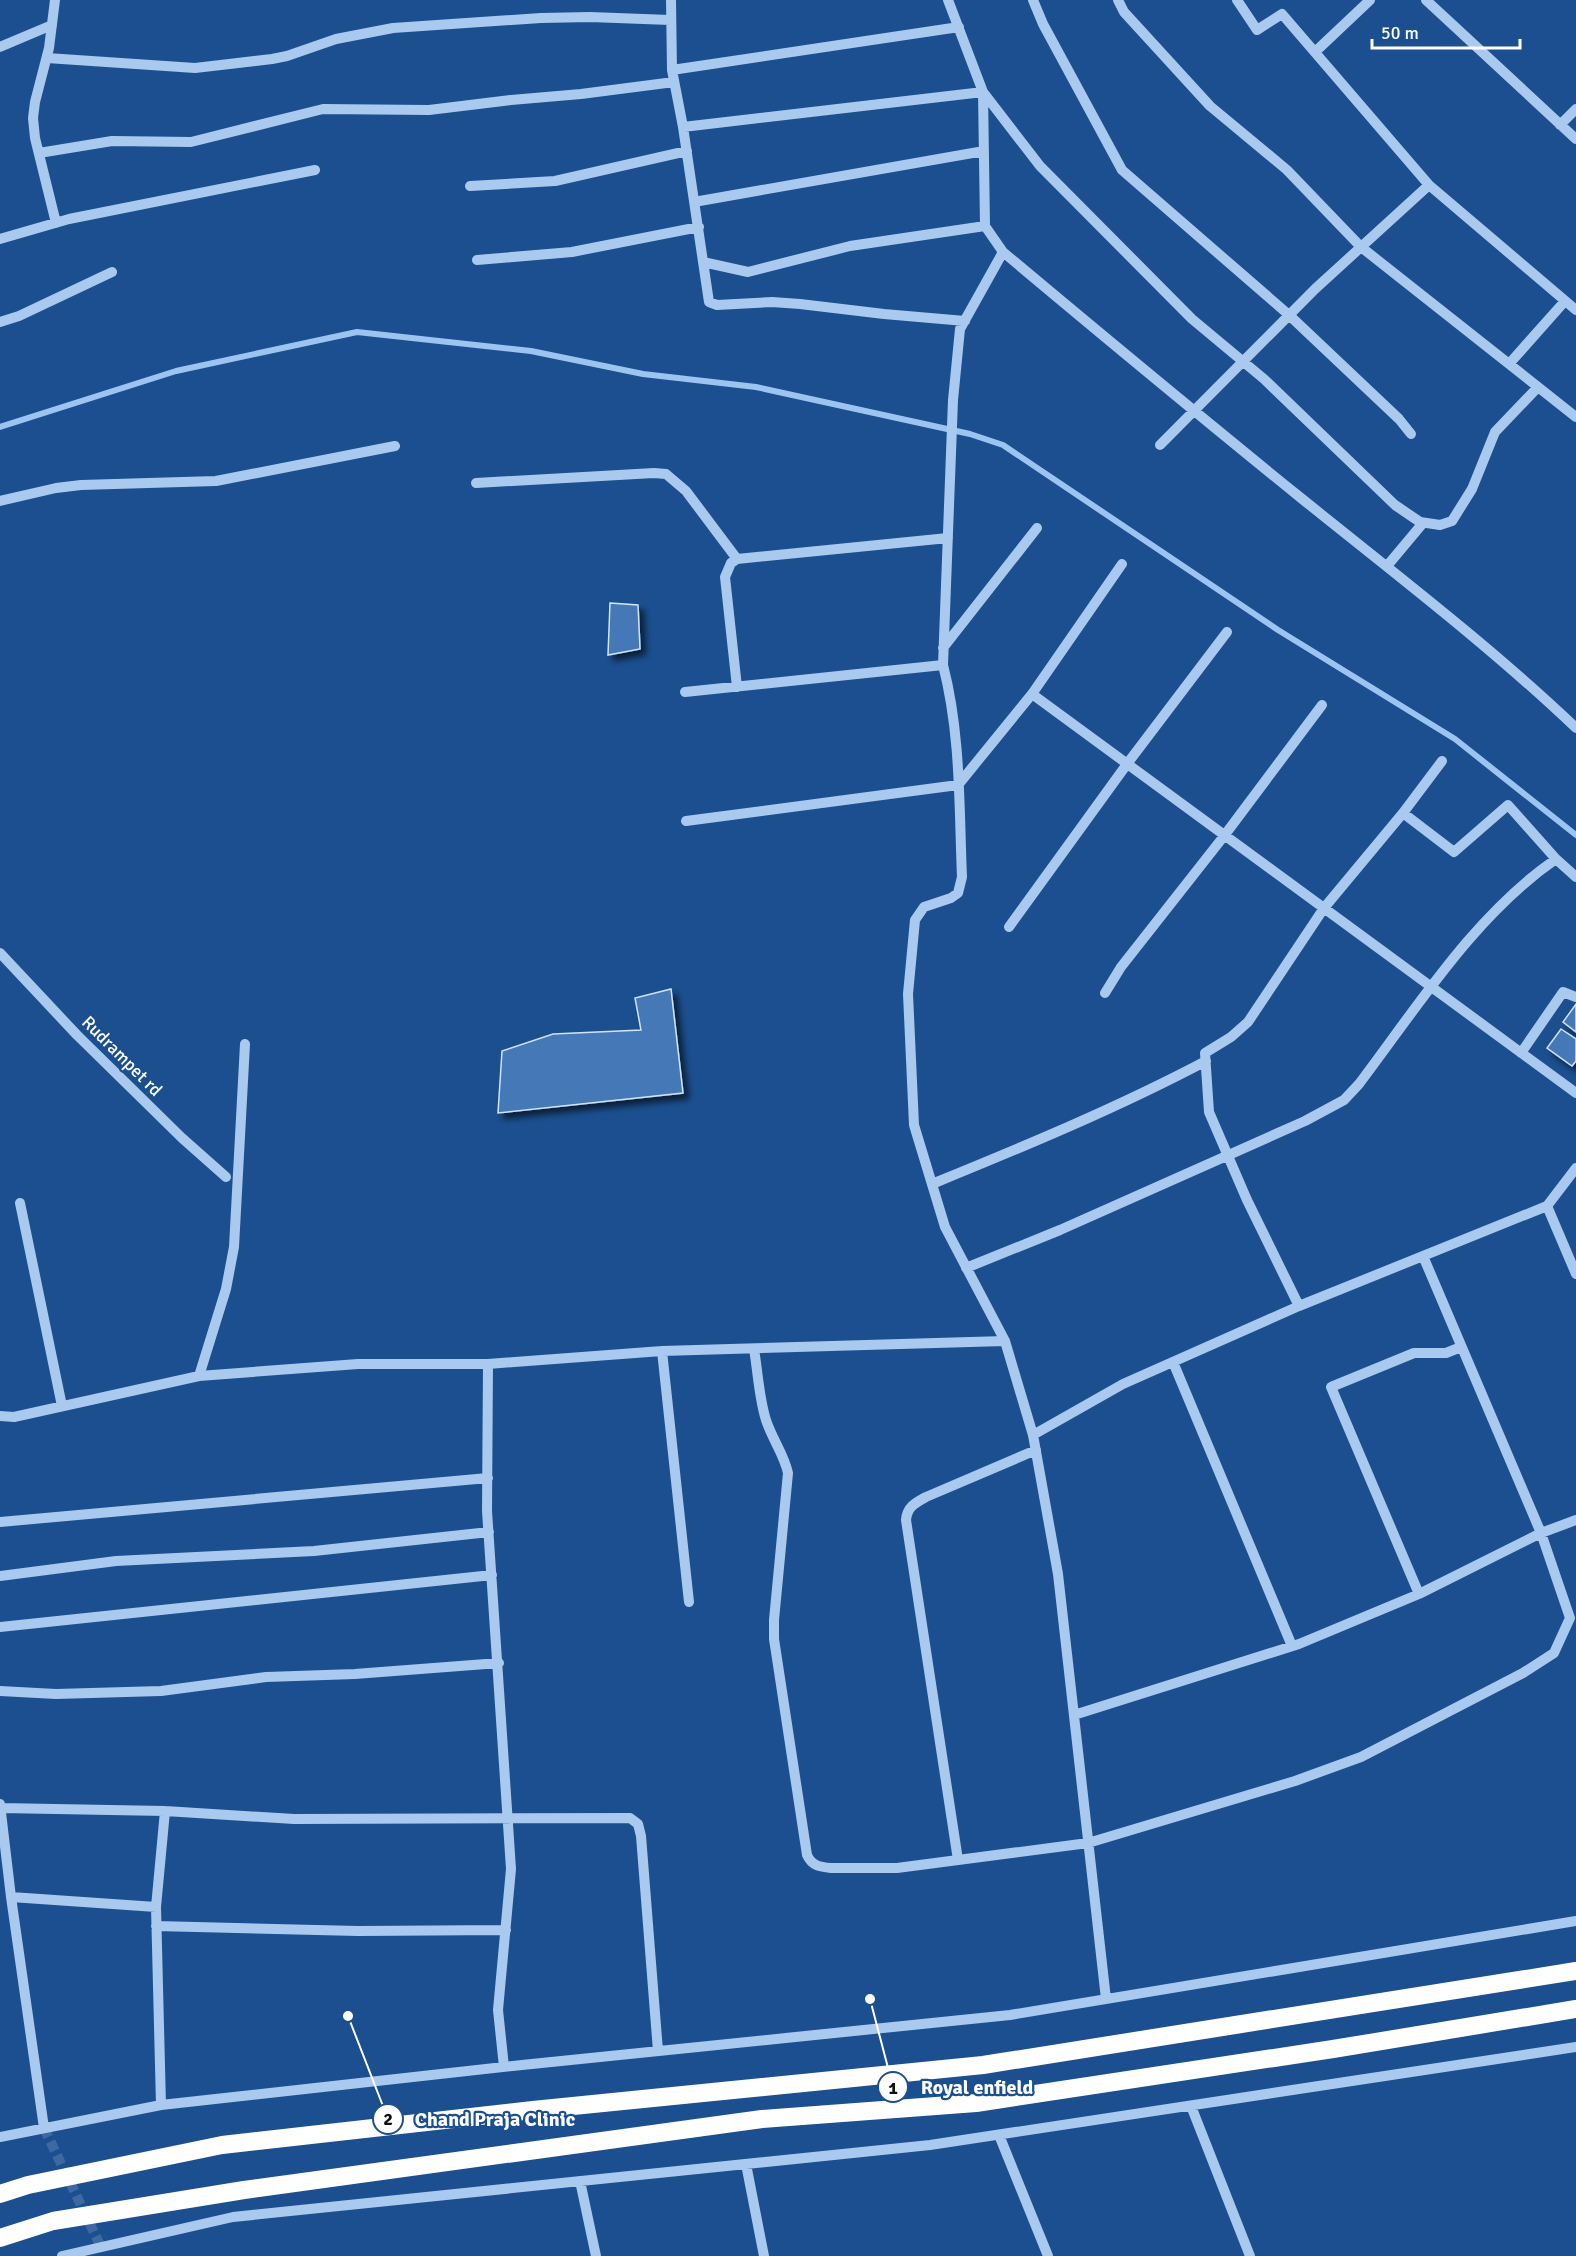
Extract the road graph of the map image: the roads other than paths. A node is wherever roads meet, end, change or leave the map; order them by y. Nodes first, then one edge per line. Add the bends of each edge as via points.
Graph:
1 (55, 0) edge
2 (671, 0) edge
3 (948, 0) edge
4 (1034, 0) edge
5 (1118, 0) edge
6 (1237, 0) edge
7 (1370, 0) edge
8 (1426, 0) edge
9 (670, 20) junction
10 (52, 25) junction
11 (958, 27) junction
12 (0, 47) edge
13 (1315, 52) junction
14 (47, 58) junction
15 (673, 76) junction
16 (983, 92) junction
17 (1576, 109) edge
18 (1560, 125) junction
19 (683, 127) junction
20 (1576, 139) edge
21 (687, 151) junction
22 (984, 151) junction
23 (39, 153) junction
24 (315, 170) dead end
25 (1428, 185) junction
26 (470, 186) dead end
27 (694, 202) junction
28 (56, 223) junction
29 (985, 226) junction
30 (699, 227) junction
31 (0, 239) edge
32 (1361, 247) junction
33 (1003, 252) junction
34 (477, 260) dead end
35 (703, 262) junction
36 (112, 272) dead end
37 (1565, 301) junction
38 (1576, 310) edge
39 (1288, 315) junction
40 (965, 321) junction
41 (0, 322) edge
42 (1243, 361) junction
43 (1509, 364) junction
44 (1538, 387) junction
45 (1193, 411) junction
46 (1576, 417) edge
47 (1411, 434) dead end
48 (1160, 445) dead end
49 (395, 446) dead end
50 (476, 483) dead end
51 (0, 501) edge
52 (1423, 524) junction
53 (1037, 528) dead end
54 (948, 538) junction
55 (737, 558) junction
56 (1122, 564) dead end
57 (1387, 566) junction
58 (1227, 632) dead end
59 (943, 648) junction
60 (943, 665) junction
61 (737, 687) junction
62 (685, 692) dead end
63 (1032, 694) junction
64 (1322, 705) dead end
65 (1576, 728) edge
66 (1442, 761) dead end
67 (1127, 764) junction
68 (958, 785) junction
69 (1403, 813) junction
70 (686, 820) dead end
71 (1224, 836) junction
72 (1556, 859) junction
73 (1576, 877) edge
74 (1324, 908) junction
75 (1009, 927) dead end
76 (0, 953) edge
77 (1432, 987) junction
78 (1105, 993) dead end
79 (1576, 997) edge
80 (245, 1044) dead end
81 (1521, 1053) junction
82 (1206, 1061) junction
83 (1576, 1093) edge
84 (1228, 1156) junction
85 (1576, 1168) edge
86 (226, 1177) dead end
87 (932, 1184) junction
88 (20, 1203) dead end
89 (1547, 1206) junction
90 (1423, 1256) junction
91 (966, 1268) junction
92 (1576, 1274) edge
93 (1299, 1306) junction
94 (1005, 1341) junction
95 (1461, 1347) junction
96 (754, 1349) junction
97 (662, 1351) junction
98 (1173, 1362) junction
99 (488, 1364) junction
100 (199, 1376) junction
101 (63, 1406) junction
102 (0, 1416) edge
103 (1033, 1435) junction
104 (1036, 1450) junction
105 (489, 1478) junction
106 (1576, 1520) edge
107 (0, 1522) edge
108 (489, 1532) junction
109 (1541, 1533) junction
110 (492, 1575) junction
111 (0, 1576) edge
112 (1419, 1594) junction
113 (689, 1602) dead end
114 (0, 1627) edge
115 (1292, 1647) junction
116 (499, 1663) junction
117 (0, 1691) edge
118 (1074, 1715) junction
119 (0, 1806) edge
120 (165, 1811) junction
121 (509, 1819) junction
122 (1088, 1843) junction
123 (958, 1860) junction
124 (11, 1897) junction
125 (156, 1907) junction
126 (1576, 1921) edge
127 (156, 1926) junction
128 (506, 1930) junction
129 (1576, 1971) edge
130 (1106, 1999) junction
131 (1576, 2009) edge
132 (1576, 2047) edge
133 (658, 2051) junction
134 (504, 2067) junction
135 (161, 2104) junction
136 (1191, 2106) junction
137 (44, 2128) junction
138 (999, 2135) junction
139 (0, 2137) edge
140 (746, 2164) junction
141 (580, 2181) junction
142 (0, 2194) edge
143 (0, 2238) edge
144 (103, 2252) edge
145 (62, 2256) edge
146 (596, 2256) edge
147 (764, 2256) edge
148 (1048, 2256) edge
149 (1250, 2256) edge

1 - 10 street
2 - 9 street
3 - 11 street
4 - 39 street via 1043,24 1122,170
5 - 32 street via 1124,12 1210,106 1287,170
6 - 13 street via 1257,30 1282,14
7 - 13 street
8 - 18 street
9 - 14 street via 541,18 393,28 336,39 272,59 195,68
9 - 15 street
10 - 12 street
10 - 14 street
11 - 15 street
11 - 16 street
13 - 25 street
14 - 23 street via 33,118
15 - 19 street
15 - 23 street via 581,94 436,109 323,109 191,142 112,141
16 - 19 street
16 - 22 street
16 - 42 street via 1040,166 1192,319
17 - 18 street
18 - 20 street
19 - 21 street
21 - 26 street via 555,181
21 - 27 street
22 - 27 street
22 - 29 street
23 - 28 street
24 - 28 street
25 - 32 street
25 - 37 street
27 - 30 street
28 - 31 street
29 - 33 street
29 - 35 street via 850,246 748,272
30 - 34 street via 572,252
30 - 35 street
32 - 39 street
32 - 43 street
33 - 40 street
33 - 45 street
35 - 40 street via 709,302 717,305 772,302
36 - 41 street
37 - 38 street
37 - 43 street
39 - 42 street
39 - 47 street
40 - 54 street via 960,329 953,400
42 - 45 street
42 - 52 street via 1395,505
43 - 44 street
44 - 46 street
44 - 52 street via 1495,432 1472,489 1452,521 1444,525
45 - 48 street
45 - 57 street
49 - 51 street via 216,481 81,485
50 - 55 street via 666,474 686,491
52 - 57 street
53 - 59 street
54 - 55 street
54 - 59 street
55 - 61 street via 725,577
56 - 63 street
57 - 65 street
58 - 67 street
59 - 60 street
60 - 61 street
60 - 68 street via 950,692
61 - 62 street
63 - 67 street
63 - 68 street
64 - 71 street
66 - 69 street
67 - 71 street
67 - 75 street
68 - 70 street
68 - 87 street via 962,877 958,893 924,907 915,920 908,994 914,1125
69 - 72 street via 1454,852 1508,805
69 - 74 street
71 - 74 street
71 - 78 street
72 - 73 street
72 - 77 street via 1528,879 1481,924
74 - 77 street
74 - 82 street via 1248,1022 1205,1053
76 - 86 street, Rudrampet rd via 77,1035
77 - 81 street
77 - 84 street via 1344,1100
79 - 81 street via 1563,992
80 - 100 street via 234,1247 226,1289
81 - 83 street
82 - 84 street via 1209,1112
82 - 87 street via 1059,1132
84 - 91 street
84 - 93 street
85 - 89 street
87 - 91 street via 945,1227
88 - 101 street
89 - 90 street
89 - 92 street
90 - 93 street
90 - 95 street
91 - 94 street
93 - 98 street
94 - 96 street
94 - 103 street
95 - 109 street
95 - 112 street via 1446,1353 1414,1353 1331,1387
96 - 97 street
96 - 123 street via 765,1417 788,1473 774,1639 807,1855 815,1864 831,1868 897,1868
97 - 99 street
97 - 113 street
98 - 103 street via 1123,1384
98 - 115 street
99 - 100 street via 358,1364
99 - 105 street
100 - 101 street
101 - 102 street via 14,1418
103 - 104 street
104 - 118 street via 1058,1574
104 - 123 street via 926,1497 906,1512
105 - 107 street
105 - 108 street
106 - 109 street
108 - 110 street
108 - 111 street via 314,1551 116,1561
109 - 112 street
109 - 122 street via 1570,1618 1554,1653 1361,1757 1275,1788
110 - 114 street
110 - 116 street
112 - 115 street
115 - 118 street
116 - 117 street via 266,1677 161,1691
116 - 121 street
118 - 122 street
119 - 120 street
119 - 124 street
120 - 121 street via 294,1819
120 - 125 street
121 - 128 street via 511,1869
121 - 133 street via 625,1817 638,1824
122 - 123 street
122 - 130 street
124 - 125 street
124 - 137 street
125 - 127 street
126 - 130 street
127 - 128 street
127 - 135 street
128 - 134 street via 498,2010
129 - 142 highway via 983,2065 222,2145
130 - 133 street via 1010,2015
131 - 143 highway via 976,2103 762,2118 244,2190 53,2221
132 - 136 street
133 - 134 street
134 - 135 street
135 - 137 street
136 - 138 street
136 - 149 street
137 - 139 street
138 - 140 street
138 - 148 street
140 - 141 street
140 - 147 street
141 - 144 street via 233,2217
141 - 146 street
144 - 145 street

